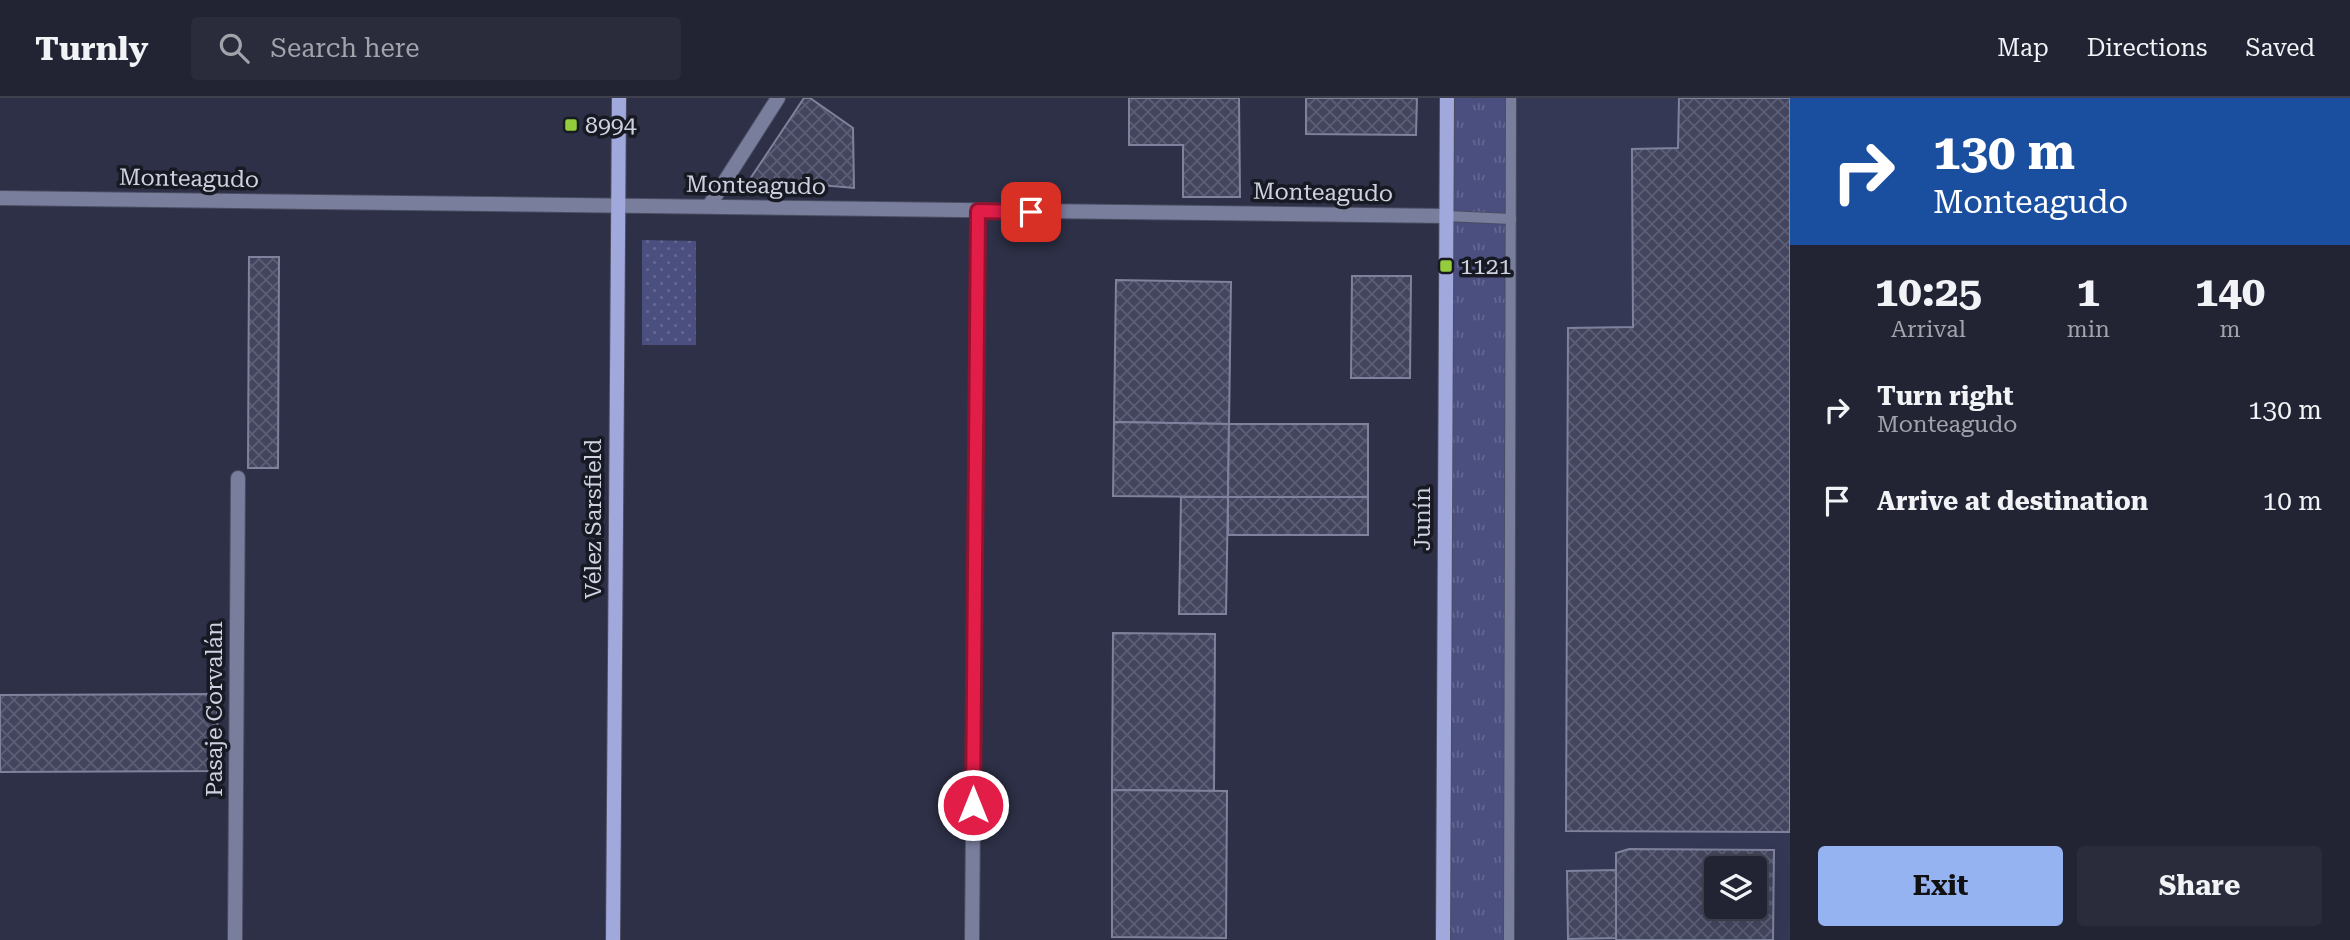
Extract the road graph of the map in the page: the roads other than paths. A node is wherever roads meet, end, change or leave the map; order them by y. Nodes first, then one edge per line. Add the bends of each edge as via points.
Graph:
1 (619, 98) edge
2 (778, 98) edge
3 (1447, 98) edge
4 (1511, 98) edge
5 (0, 198) edge
6 (618, 206) junction
7 (709, 206) junction
8 (978, 211) junction
9 (1446, 216) junction
10 (1511, 219) junction
11 (237, 478) dead end
12 (235, 940) edge
13 (613, 940) edge
14 (972, 940) edge
15 (1443, 940) edge
16 (1509, 940) edge

1 - 6 main road, Vélez Sarsfield
2 - 7 street
3 - 9 main road, Junín
4 - 10 lane
5 - 6 street, Monteagudo
6 - 7 street, Monteagudo
6 - 13 main road, Vélez Sarsfield
7 - 8 street, Monteagudo
8 - 9 street, Monteagudo
8 - 14 street
9 - 10 lane, Monteagudo
9 - 15 main road, Junín
10 - 16 lane
11 - 12 street, Pasaje Corvalán

